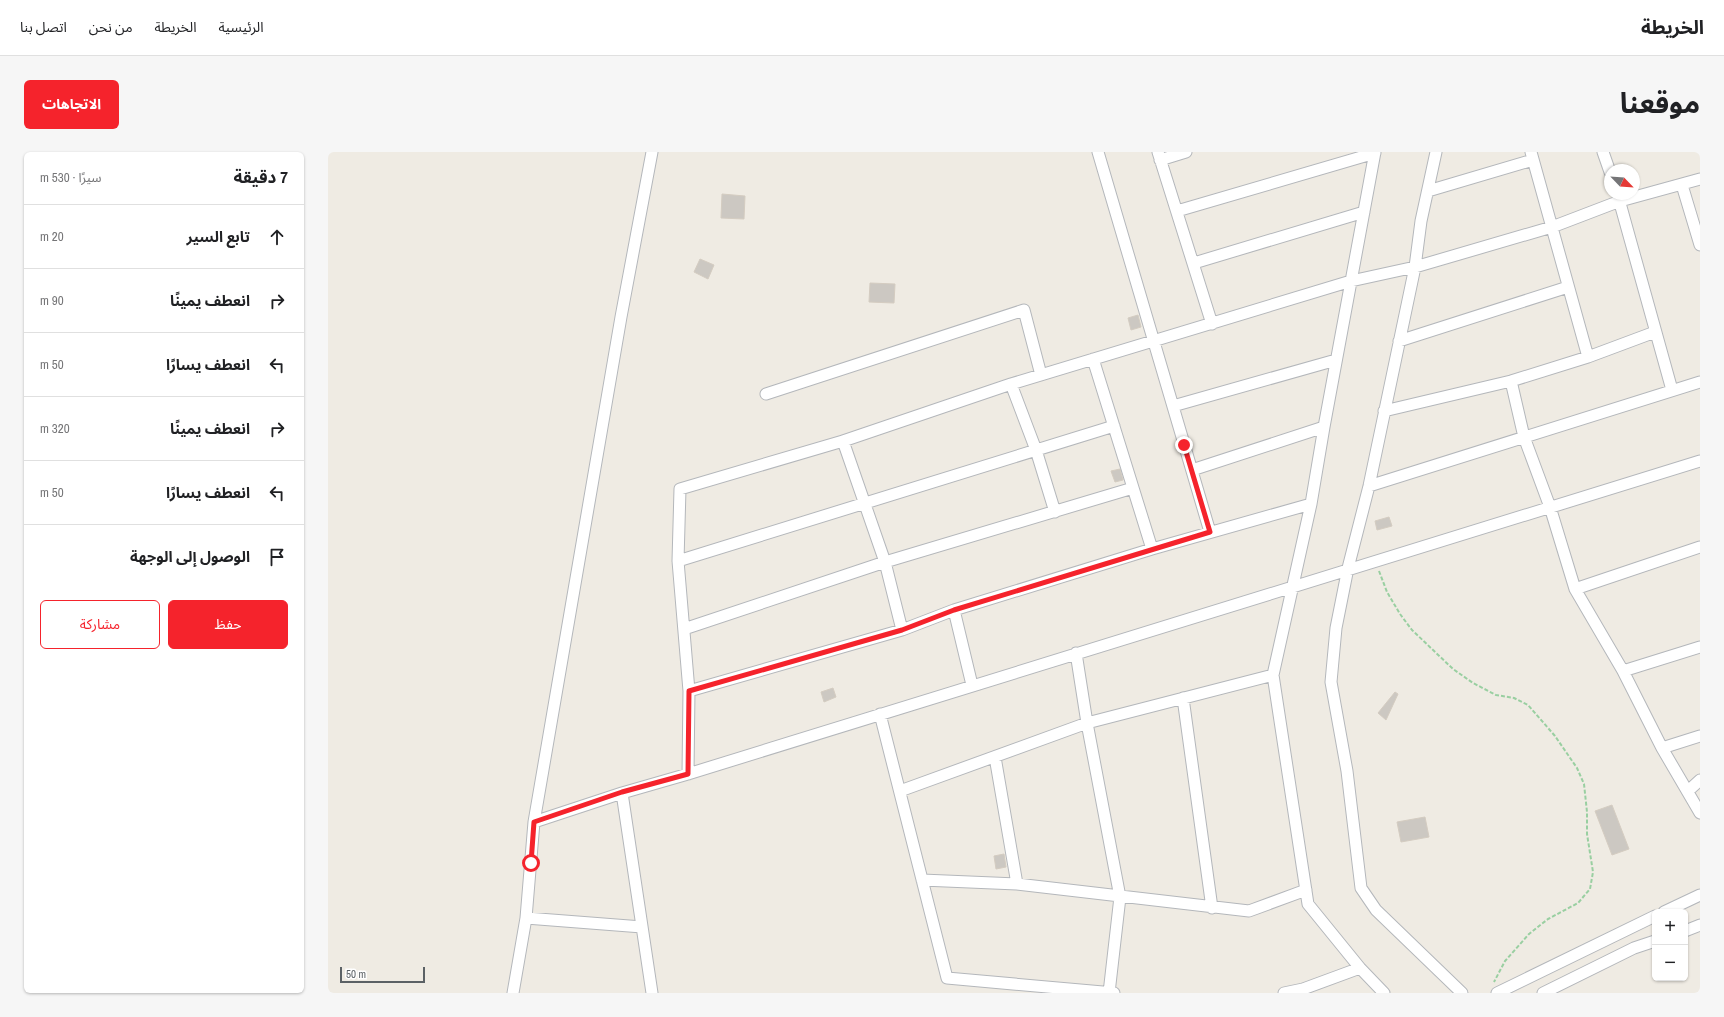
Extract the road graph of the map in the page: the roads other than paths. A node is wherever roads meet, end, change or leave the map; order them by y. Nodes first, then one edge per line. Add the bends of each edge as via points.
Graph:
1 (652, 152) edge
2 (1098, 152) edge
3 (1186, 152) edge
4 (1436, 152) edge
5 (1603, 152) edge
6 (1375, 153) edge
7 (1159, 156) edge
8 (1532, 156) edge
9 (1607, 164) edge
10 (1700, 179) edge
11 (1682, 185) junction
12 (1428, 191) junction
13 (1640, 194) edge
14 (1614, 200) edge
15 (1620, 200) edge
16 (1177, 211) junction
17 (1364, 212) junction
18 (1552, 227) junction
19 (1700, 245) edge
20 (1194, 263) junction
21 (1414, 267) junction
22 (1351, 281) junction
23 (1568, 287) junction
24 (1212, 324) junction
25 (1655, 332) junction
26 (1154, 341) junction
27 (1399, 341) junction
28 (1588, 357) junction
29 (1093, 359) junction
30 (1336, 360) junction
31 (1041, 375) junction
32 (1511, 380) junction
33 (1700, 382) edge
34 (1011, 384) junction
35 (1672, 390) junction
36 (766, 394) dead end
37 (1173, 406) junction
38 (1384, 412) junction
39 (1114, 426) junction
40 (1324, 427) junction
41 (1524, 437) junction
42 (843, 441) junction
43 (1036, 450) junction
44 (1700, 460) edge
45 (1192, 470) junction
46 (1369, 486) junction
47 (1133, 488) junction
48 (864, 504) junction
49 (1311, 504) junction
50 (1550, 507) junction
51 (1056, 512) junction
52 (1210, 532) junction
53 (1700, 547) edge
54 (1152, 550) junction
55 (678, 561) junction
56 (885, 562) junction
57 (1348, 568) junction
58 (1294, 585) junction
59 (1575, 589) junction
60 (954, 610) junction
61 (684, 629) junction
62 (902, 630) junction
63 (1700, 647) edge
64 (1076, 653) junction
65 (1623, 671) junction
66 (1273, 675) junction
67 (972, 685) junction
68 (689, 691) junction
69 (1183, 698) junction
70 (880, 714) junction
71 (1087, 723) junction
72 (1700, 736) edge
73 (1662, 748) junction
74 (995, 757) junction
75 (688, 774) junction
76 (1700, 780) edge
77 (900, 791) junction
78 (1688, 791) junction
79 (622, 792) junction
80 (1700, 813) edge
81 (534, 822) junction
82 (922, 880) junction
83 (1017, 884) junction
84 (1306, 890) junction
85 (1700, 894) edge
86 (1120, 897) junction
87 (1212, 908) junction
88 (1670, 909) edge
89 (1652, 917) edge
90 (526, 918) junction
91 (1700, 925) edge
92 (642, 927) junction
93 (1688, 929) edge
94 (1652, 942) edge
95 (1360, 968) junction
96 (1495, 988) edge
97 (513, 993) edge
98 (652, 993) edge
99 (1111, 993) edge
100 (1284, 993) edge
101 (1384, 993) edge
102 (1462, 993) edge
103 (1543, 993) edge

1 - 81 street
2 - 26 street
3 - 7 street
4 - 12 street
5 - 9 street
6 - 16 street
6 - 17 street
7 - 16 street
8 - 12 street
8 - 18 street
10 - 11 street
11 - 13 street
11 - 19 street
12 - 21 street
14 - 18 street
15 - 25 street
16 - 20 street
17 - 20 street
17 - 22 street
18 - 21 street
18 - 23 street
20 - 24 street
21 - 22 street
21 - 27 street
22 - 24 street
22 - 30 street
23 - 27 street
23 - 28 street
24 - 26 street
25 - 28 street
25 - 35 street
26 - 29 street
26 - 37 street
27 - 38 street
28 - 32 street
29 - 31 street
29 - 39 street
30 - 37 street
30 - 40 street
31 - 34 street
31 - 36 street via 1024,310
32 - 38 street
32 - 41 street
33 - 35 street
34 - 42 street
34 - 43 street
35 - 41 street
37 - 45 street
38 - 46 street
39 - 43 street
39 - 47 street
40 - 45 street
40 - 49 street
41 - 46 street
41 - 50 street
42 - 48 street
42 - 55 street via 680,489
43 - 48 street
43 - 51 street
44 - 50 street
45 - 52 street
46 - 57 street
47 - 51 street
47 - 54 street
48 - 55 street
48 - 56 street
49 - 52 street
49 - 58 street
50 - 57 street
50 - 59 street
51 - 56 street
52 - 54 street
53 - 59 street
54 - 60 street
55 - 61 street
56 - 61 street
56 - 62 street
57 - 58 street
57 - 102 street via 1336,628 1331,682 1347,771 1361,888 1376,910
58 - 64 street
58 - 66 street
59 - 65 street
60 - 62 street
60 - 67 street
61 - 68 street
62 - 68 street
63 - 65 street
64 - 67 street
64 - 71 street
65 - 73 street
66 - 69 street
66 - 84 street
67 - 70 street
68 - 75 street
69 - 71 street
69 - 87 street
70 - 75 street
70 - 77 street
71 - 74 street
71 - 86 street
72 - 73 street
73 - 78 street
74 - 77 street
74 - 83 street
75 - 79 street
76 - 78 street
77 - 82 street
78 - 80 street
79 - 81 street
79 - 92 street
81 - 90 street
82 - 83 street
82 - 99 street via 947,978
83 - 86 street
84 - 87 street via 1249,911
84 - 95 street via 1308,904
85 - 88 street
86 - 87 street
86 - 99 street
89 - 96 street
90 - 92 street
90 - 97 street
91 - 93 street
92 - 98 street
94 - 103 street via 1634,948
95 - 100 street via 1303,989
95 - 101 street

